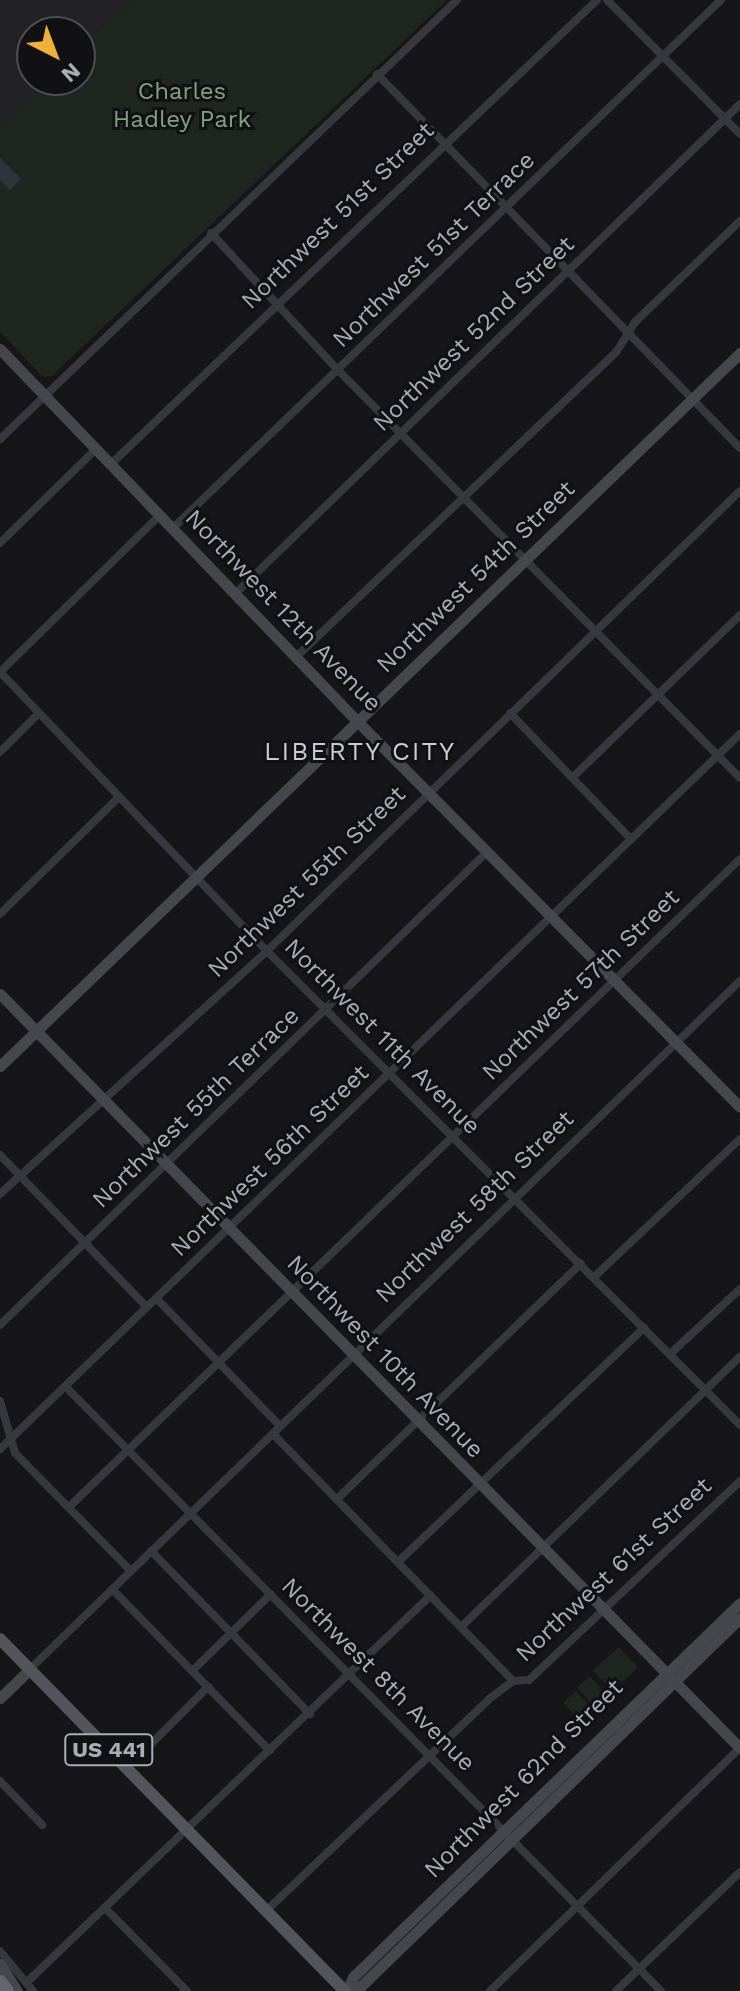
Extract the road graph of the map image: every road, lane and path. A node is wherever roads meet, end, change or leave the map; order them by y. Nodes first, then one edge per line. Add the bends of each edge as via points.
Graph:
1 (457, 0) edge
2 (597, 0) edge
3 (607, 0) edge
4 (721, 0) edge
5 (662, 56) junction
6 (377, 74) junction
7 (740, 104) edge
8 (725, 118) junction
9 (740, 134) edge
10 (442, 142) junction
11 (509, 209) junction
12 (740, 221) edge
13 (211, 233) junction
14 (568, 270) junction
15 (278, 303) junction
16 (629, 334) junction
17 (0, 349) edge
18 (740, 353) edge
19 (337, 369) junction
20 (45, 396) junction
21 (691, 400) junction
22 (403, 431) junction
23 (0, 439) edge
24 (740, 448) edge
25 (96, 449) junction
26 (111, 464) junction
27 (740, 491) edge
28 (464, 497) junction
29 (160, 515) junction
30 (173, 528) junction
31 (0, 543) edge
32 (525, 560) junction
33 (236, 593) junction
34 (740, 615) edge
35 (594, 630) junction
36 (296, 657) junction
37 (0, 672) edge
38 (658, 695) junction
39 (39, 713) junction
40 (510, 713) junction
41 (358, 722) junction
42 (740, 734) edge
43 (0, 752) edge
44 (718, 755) junction
45 (574, 776) junction
46 (740, 778) edge
47 (428, 792) junction
48 (119, 797) junction
49 (631, 839) junction
50 (487, 852) junction
51 (740, 859) edge
52 (197, 876) junction
53 (0, 914) edge
54 (552, 918) junction
55 (267, 951) junction
56 (614, 981) junction
57 (740, 981) edge
58 (0, 994) edge
59 (327, 1010) junction
60 (36, 1031) junction
61 (676, 1043) junction
62 (0, 1066) edge
63 (391, 1073) junction
64 (104, 1101) junction
65 (740, 1107) edge
66 (453, 1136) junction
67 (740, 1139) edge
68 (0, 1155) edge
69 (166, 1164) junction
70 (20, 1175) junction
71 (0, 1194) edge
72 (514, 1199) junction
73 (228, 1227) junction
74 (86, 1242) junction
75 (581, 1263) junction
76 (594, 1277) junction
77 (740, 1289) edge
78 (292, 1292) junction
79 (156, 1298) junction
80 (147, 1307) junction
81 (0, 1325) edge
82 (644, 1328) junction
83 (670, 1354) junction
84 (352, 1357) junction
85 (740, 1357) edge
86 (219, 1362) junction
87 (66, 1387) junction
88 (706, 1390) junction
89 (0, 1401) edge
90 (417, 1421) junction
91 (740, 1425) edge
92 (280, 1426) junction
93 (273, 1434) junction
94 (11, 1438) junction
95 (0, 1449) edge
96 (128, 1450) junction
97 (740, 1481) edge
98 (479, 1485) junction
99 (337, 1499) junction
100 (69, 1507) junction
101 (191, 1512) junction
102 (544, 1549) junction
103 (151, 1551) junction
104 (398, 1562) junction
105 (131, 1571) junction
106 (112, 1589) junction
107 (271, 1594) junction
108 (431, 1595) junction
109 (740, 1603) edge
110 (604, 1610) junction
111 (740, 1618) edge
112 (462, 1626) junction
113 (231, 1633) junction
114 (0, 1639) edge
115 (30, 1669) junction
116 (192, 1671) junction
117 (664, 1671) junction
118 (350, 1676) junction
119 (513, 1681) junction
120 (674, 1682) junction
121 (208, 1687) junction
122 (0, 1698) edge
123 (310, 1714) junction
124 (740, 1748) edge
125 (270, 1751) junction
126 (429, 1753) junction
127 (127, 1768) junction
128 (0, 1781) edge
129 (42, 1825) dead end
130 (188, 1830) junction
131 (508, 1835) junction
132 (740, 1872) edge
133 (579, 1906) junction
134 (106, 1909) junction
135 (267, 1910) junction
136 (0, 1951) edge
137 (0, 1964) edge
138 (639, 1969) junction
139 (0, 1982) edge
140 (30, 1987) edge
141 (7, 1991) edge
142 (17, 1991) edge
143 (187, 1991) edge
144 (346, 1991) edge
145 (490, 1991) edge
146 (616, 1991) edge
147 (661, 1991) edge

1 - 6 street
2 - 10 street, Northwest 51st Street
3 - 5 street
4 - 5 street, Northwest 51st Terrace
5 - 8 street
5 - 11 street, Northwest 51st Terrace
6 - 10 street
6 - 13 street
7 - 8 street, Northwest 52nd Street
8 - 9 street
8 - 14 street, Northwest 52nd Street
10 - 11 street
10 - 15 street, Northwest 51st Street
11 - 14 street
11 - 19 street, Northwest 51st Terrace
12 - 16 street
13 - 15 street
13 - 20 street
14 - 16 street
14 - 22 street, Northwest 52nd Street
15 - 19 street
15 - 26 street, Northwest 51st Street
16 - 21 street
16 - 28 street
17 - 20 main road, Northwest 12th Avenue
18 - 21 main road, Northwest 54th Street
19 - 22 street
19 - 30 street, Northwest 51st Terrace
20 - 23 street
20 - 25 main road, Northwest 12th Avenue
21 - 24 street
21 - 32 main road, Northwest 54th Street
22 - 28 street
22 - 33 street, Northwest 52nd Street
25 - 26 main road, Northwest 12th Avenue
25 - 31 street
26 - 29 main road, Northwest 12th Avenue
27 - 35 street, Northwest 55th Street
28 - 32 street
28 - 36 street
29 - 30 main road, Northwest 12th Avenue
29 - 37 street
30 - 33 main road, Northwest 12th Avenue
32 - 35 street
32 - 41 main road, Northwest 54th Street
33 - 36 main road, Northwest 12th Avenue
34 - 38 street
35 - 38 street
35 - 40 street, Northwest 55th Street
36 - 41 main road, Northwest 12th Avenue
37 - 39 street, Northwest 11th Avenue
38 - 44 street
38 - 45 street
39 - 43 street
39 - 48 street, Northwest 11th Avenue
40 - 45 street
40 - 47 street, Northwest 55th Street
41 - 47 main road, Northwest 12th Avenue
41 - 52 main road, Northwest 54th Street
42 - 44 street, Northwest 56th Street
44 - 46 street
44 - 49 street, Northwest 56th Street
45 - 49 street
47 - 50 main road, Northwest 12th Avenue
47 - 55 street, Northwest 55th Street
48 - 52 street, Northwest 11th Avenue
48 - 53 street
49 - 54 street, Northwest 56th Street
50 - 54 main road, Northwest 12th Avenue
50 - 59 street, Northwest 55th Terrace
51 - 56 street, Northwest 57th Street
52 - 55 street, Northwest 11th Avenue
52 - 60 main road, Northwest 54th Street
54 - 56 main road, Northwest 12th Avenue
54 - 63 street, Northwest 56th Street
55 - 59 street, Northwest 11th Avenue
55 - 64 street, Northwest 55th Street
56 - 61 main road, Northwest 12th Avenue
56 - 66 street, Northwest 57th Street
57 - 61 street, Northwest 58th Street
58 - 60 main road, Northwest 10th Avenue
59 - 63 street, Northwest 11th Avenue
59 - 69 street, Northwest 55th Terrace
60 - 62 main road, Northwest 54th Street
60 - 64 main road, Northwest 10th Avenue
61 - 65 main road, Northwest 12th Avenue
61 - 72 street, Northwest 58th Street
63 - 66 street, Northwest 11th Avenue
63 - 73 street, Northwest 56th Street
64 - 69 main road, Northwest 10th Avenue
64 - 70 street, Northwest 55th Street
66 - 72 street, Northwest 11th Avenue
66 - 78 street, Northwest 57th Street
67 - 76 street
68 - 70 street
69 - 73 main road, Northwest 10th Avenue
69 - 74 street, Northwest 55th Terrace
70 - 71 street, Northwest 55th Street
70 - 74 street
72 - 75 street, Northwest 11th Avenue
72 - 84 street, Northwest 58th Street
73 - 78 main road, Northwest 10th Avenue
73 - 79 street, Northwest 56th Street
74 - 80 street
74 - 81 street, Northwest 55th Terrace
75 - 76 street, Northwest 11th Avenue
75 - 90 street
76 - 82 street, Northwest 11th Avenue
77 - 83 street
78 - 84 main road, Northwest 10th Avenue
78 - 86 street, Northwest 57th Street
79 - 80 street, Northwest 56th Street
79 - 86 street
80 - 87 street, Northwest 56th Street
82 - 83 street, Northwest 11th Avenue
82 - 98 street
83 - 88 street, Northwest 11th Avenue
84 - 90 main road, Northwest 10th Avenue
84 - 92 street, Northwest 58th Street
85 - 88 street
86 - 92 street
86 - 96 street, Northwest 57th Street
87 - 94 street, Northwest 56th Street
87 - 96 street, Northwest 8th Avenue
88 - 91 street, Northwest 11th Avenue
88 - 102 street
89 - 94 street
90 - 98 main road, Northwest 10th Avenue
90 - 99 street
92 - 93 street, Northwest 58th Street
93 - 99 street
93 - 101 street, Northwest 58th Street
94 - 95 street, Northwest 56th Street
94 - 100 street via 15,1453
96 - 100 street, Northwest 57th Street
96 - 101 street, Northwest 8th Avenue
97 - 110 street, Northwest 61st Street
98 - 102 main road, Northwest 10th Avenue
98 - 104 street
99 - 104 street
100 - 105 street
101 - 103 street, Northwest 58th Street
101 - 107 street, Northwest 8th Avenue
102 - 110 main road, Northwest 10th Avenue
102 - 112 street
103 - 105 street, Northwest 58th Street
103 - 113 street
104 - 108 street
105 - 106 street, Northwest 58th Street
106 - 115 street, Northwest 58th Street
106 - 116 street
107 - 113 street
107 - 118 street, Northwest 8th Avenue
108 - 112 street
108 - 118 street
109 - 117 main road, Northwest 62nd Street
110 - 117 main road, Northwest 10th Avenue
110 - 119 street, Northwest 61st Street via 529,1680
111 - 120 main road, Northwest 62nd Street
112 - 119 street
113 - 116 street
113 - 123 street
114 - 115 main road, US 441
115 - 122 main road, Northwest 58th Street
115 - 127 main road, US 441
116 - 121 street
117 - 120 main road, Northwest 10th Avenue
117 - 131 main road, Northwest 62nd Street
118 - 123 street
118 - 126 street, Northwest 8th Avenue
119 - 126 street, Northwest 61st Street
120 - 124 main road, Northwest 10th Avenue
120 - 131 main road, Northwest 62nd Street
121 - 125 street
121 - 127 street
123 - 125 street
124 - 133 street
125 - 130 street
126 - 131 street, Northwest 8th Avenue
126 - 135 street, Northwest 61st Street
127 - 130 main road, US 441
128 - 129 street
130 - 134 street
130 - 135 main road, US 441
131 - 133 street, Northwest 8th Avenue
131 - 144 main road, Northwest 62nd Street via 361,1986
132 - 138 street
133 - 138 street, Northwest 8th Avenue
133 - 145 street
134 - 140 street
134 - 143 street
135 - 144 main road, US 441
136 - 140 street
137 - 142 main road
138 - 146 street
138 - 147 street, Northwest 8th Avenue
139 - 141 highway

